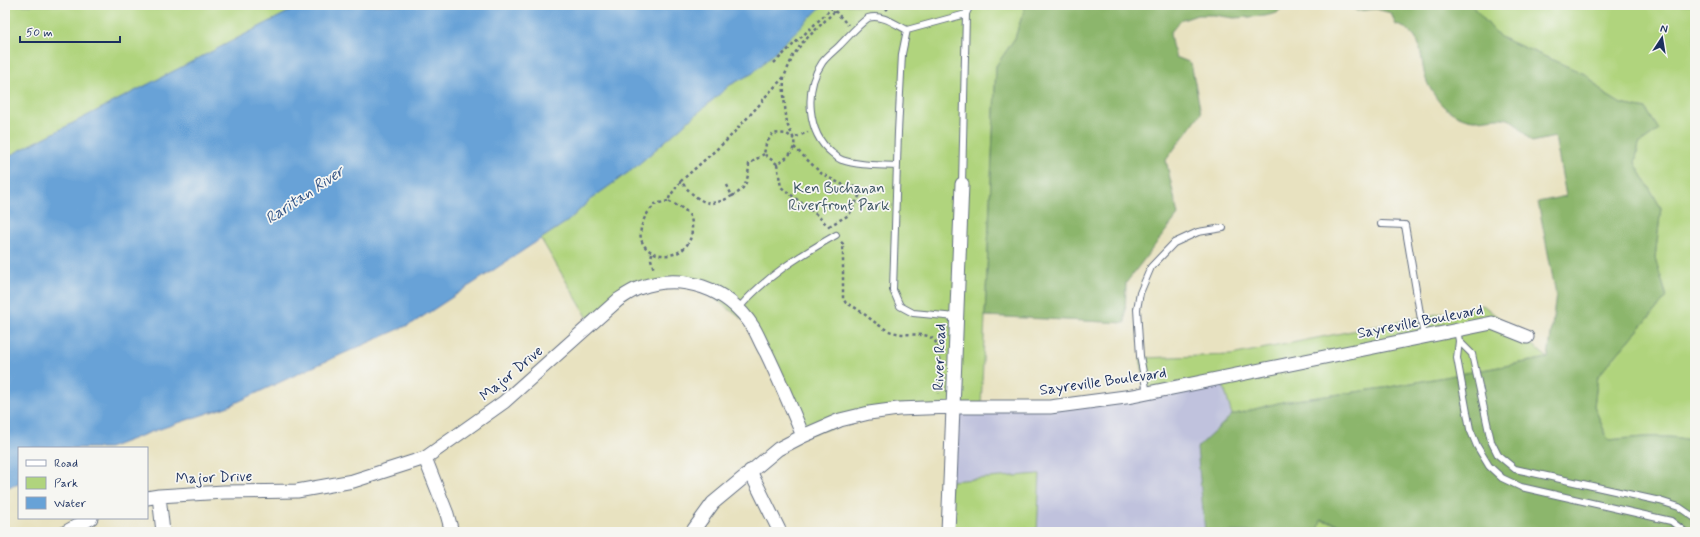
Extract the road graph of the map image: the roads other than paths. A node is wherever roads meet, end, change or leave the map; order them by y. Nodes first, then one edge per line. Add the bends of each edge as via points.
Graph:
1 (970, 5) edge
2 (966, 14) junction
3 (907, 30) junction
4 (897, 166) junction
5 (962, 184) joint
6 (1381, 224) dead end
7 (1223, 228) dead end
8 (836, 235) road end
9 (738, 309) junction
10 (956, 317) junction
11 (1458, 336) junction
12 (1424, 337) junction
13 (1527, 337) dead end
14 (1147, 392) junction
15 (953, 407) junction
16 (803, 436) junction
17 (1498, 456) junction
18 (425, 458) junction
19 (1486, 460) junction
20 (750, 471) junction
21 (153, 497) edge
22 (1695, 518) edge
23 (88, 519) edge
24 (66, 532) edge
25 (163, 532) edge
26 (452, 532) edge
27 (692, 532) edge
28 (780, 532) edge
29 (948, 532) edge
30 (1685, 532) edge

1 - 2 lane
2 - 3 lane
2 - 5 lane
3 - 4 lane via 902,54
3 - 4 lane via 884,18 872,17 864,22 822,62 814,77 811,97 817,135 841,160
4 - 10 lane via 893,290 900,306 913,313
5 - 10 street, River Road
6 - 12 lane via 1405,225
7 - 14 lane via 1198,232 1174,243 1152,267 1140,293 1137,309 1140,356
8 - 9 lane via 775,272
9 - 16 street, Major Drive via 753,327 776,372
9 - 18 street, Major Drive via 712,289 695,284 659,282 638,288 618,300 504,402
10 - 15 street, River Road
11 - 12 street, Sayreville Boulevard
11 - 13 street, Sayreville Boulevard via 1492,323
11 - 17 lane via 1472,354 1491,441
11 - 19 lane via 1457,358 1470,429
12 - 14 street, Sayreville Boulevard
14 - 15 street, Sayreville Boulevard via 1050,407
15 - 16 street, Sayreville Boulevard via 869,413 840,420
15 - 29 street, River Road
16 - 20 street, Sayreville Boulevard via 778,449
17 - 19 lane
17 - 22 lane via 1515,469 1660,501 1679,507
18 - 21 street, Major Drive via 353,481 297,492 224,492
18 - 26 street via 448,514
19 - 30 lane via 1502,478 1520,487 1671,520
20 - 27 street, Sayreville Boulevard via 713,503
20 - 28 street
21 - 25 street
23 - 24 street

